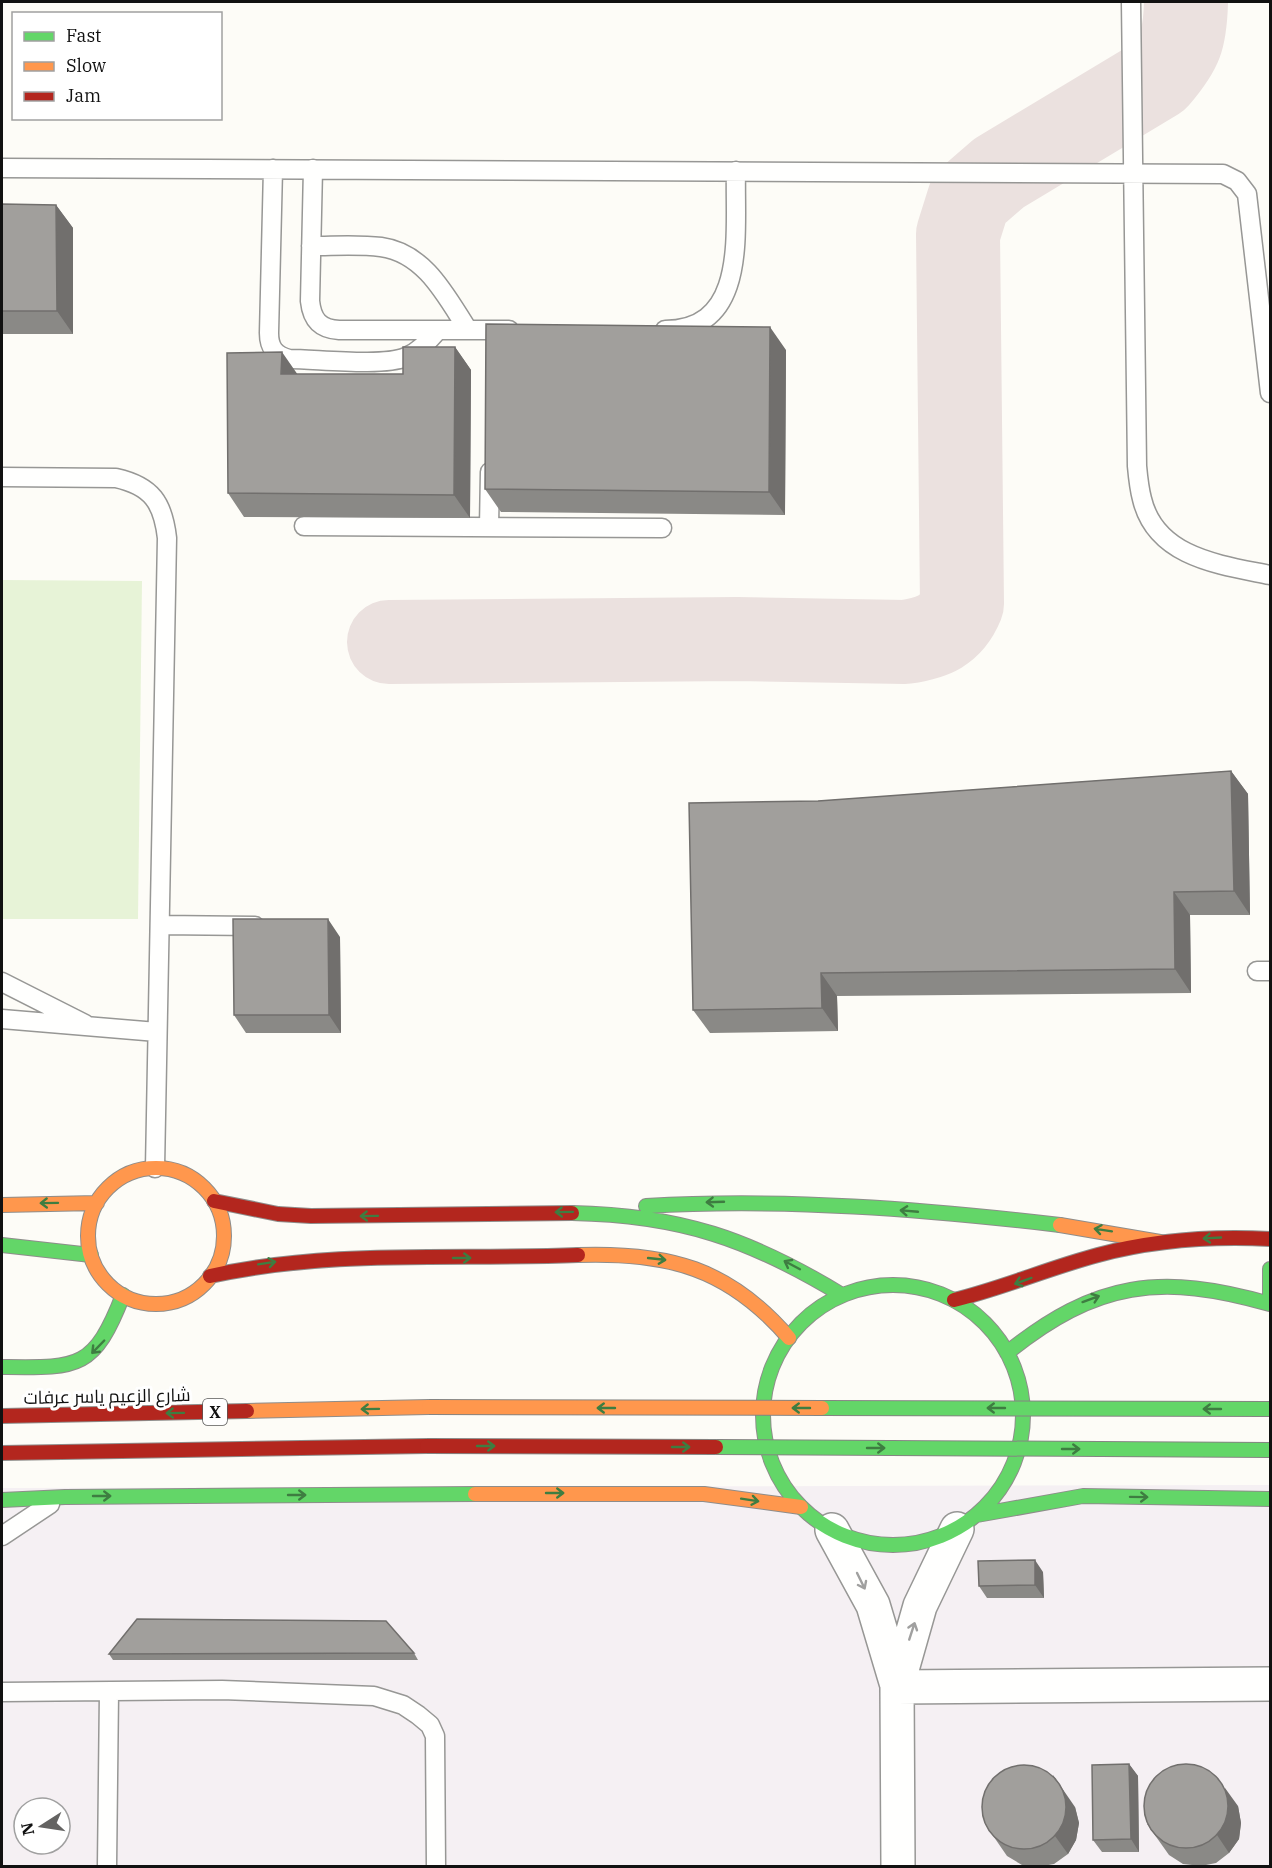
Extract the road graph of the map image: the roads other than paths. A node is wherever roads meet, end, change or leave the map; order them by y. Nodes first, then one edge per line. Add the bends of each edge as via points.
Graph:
1 (1131, 2) edge
2 (2, 168) edge
3 (273, 169) junction
4 (313, 169) junction
5 (736, 171) junction
6 (1132, 172) junction
7 (311, 246) junction
8 (438, 330) junction
9 (468, 330) junction
10 (490, 330) junction
11 (524, 330) edge
12 (649, 330) edge
13 (490, 353) edge
14 (1270, 393) edge
15 (490, 458) edge
16 (2, 477) edge
17 (304, 526) dead end
18 (489, 527) junction
19 (662, 528) dead end
20 (1270, 575) edge
21 (160, 925) junction
22 (278, 926) edge
23 (2, 982) edge
24 (2, 1019) edge
25 (92, 1028) junction
26 (158, 1032) junction
27 (155, 1168) junction
28 (214, 1201) junction
29 (97, 1203) junction
30 (2, 1205) edge
31 (588, 1212) junction
32 (1270, 1239) edge
33 (1160, 1242) junction
34 (2, 1245) edge
35 (91, 1255) junction
36 (1270, 1269) edge
37 (210, 1276) junction
38 (123, 1295) junction
39 (842, 1295) junction
40 (1270, 1297) edge
41 (954, 1300) junction
42 (1270, 1304) edge
43 (789, 1338) junction
44 (1007, 1353) junction
45 (2, 1367) edge
46 (1270, 1409) edge
47 (2, 1416) edge
48 (1270, 1450) edge
49 (2, 1453) edge
50 (65, 1497) junction
51 (1270, 1499) edge
52 (2, 1500) edge
53 (801, 1508) junction
54 (967, 1522) junction
55 (832, 1530) junction
56 (2, 1536) edge
57 (1270, 1684) edge
58 (897, 1687) junction
59 (2, 1692) edge
60 (109, 1692) junction
61 (106, 1866) edge
62 (436, 1866) edge
63 (897, 1866) edge

1 - 6 lane
2 - 3 lane
3 - 4 lane
3 - 8 lane via 268,333 273,350 289,359 383,361 405,358 424,347
4 - 5 lane
4 - 7 lane
5 - 6 lane
5 - 12 lane via 732,277 725,297 712,314 693,325
6 - 14 lane via 1223,174 1237,181 1247,194
6 - 20 lane via 1137,466 1142,501 1159,532 1187,555
7 - 8 lane via 310,300 317,323 339,330
7 - 9 lane via 381,247 402,253 436,281
8 - 9 lane
9 - 10 lane
10 - 11 lane
10 - 13 lane
15 - 18 lane
16 - 21 lane via 116,478 148,491 159,505 167,538
17 - 18 lane
18 - 19 lane
21 - 22 lane
21 - 26 lane
23 - 25 lane
24 - 25 lane
25 - 26 lane
26 - 27 lane
27 - 28 main road via 189,1176
27 - 29 main road via 121,1177
31 -> 28 main road via 311,1216
28 - 37 main road via 224,1235 222,1252
29 -> 30 main road
29 - 35 main road via 90,1219
33 -> 31 main road via 1078,1226 825,1204 718,1202
39 -> 31 main road via 764,1251 729,1237 692,1226
32 -> 33 main road via 1223,1237
33 -> 41 main road via 1099,1255
34 - 35 main road
35 - 38 main road via 109,1285
36 - 40 main road
37 - 38 main road via 191,1294 175,1301 157,1304
37 -> 43 main road via 263,1264 317,1258 665,1260 705,1271 735,1286 755,1301
38 -> 45 main road via 107,1337 87,1358 59,1368
39 - 41 main road via 864,1288 899,1285 933,1291
39 - 43 main road via 813,1313
41 - 44 main road via 984,1322
44 -> 42 main road via 1067,1308 1115,1291 1174,1285 1207,1287
43 - 53 main road via 768,1379 764,1425 775,1469
44 - 54 main road via 1022,1401 1018,1451 995,1496
46 -> 47 main road, شارع الزعيم ياسر عرفات / X, bridge via 429,1407
49 -> 48 main road, X, bridge via 427,1446
50 - 52 main road
50 -> 53 main road via 670,1492
50 - 56 lane via 38,1510
54 -> 51 main road via 1083,1496
53 - 55 main road
54 - 55 main road via 926,1541 894,1545 862,1542
58 -> 54 street via 920,1606
55 -> 58 street via 873,1605
57 - 58 street
58 - 63 street
59 - 60 lane
60 - 61 lane
60 - 62 lane via 222,1690 374,1696 403,1705 430,1725 435,1736

